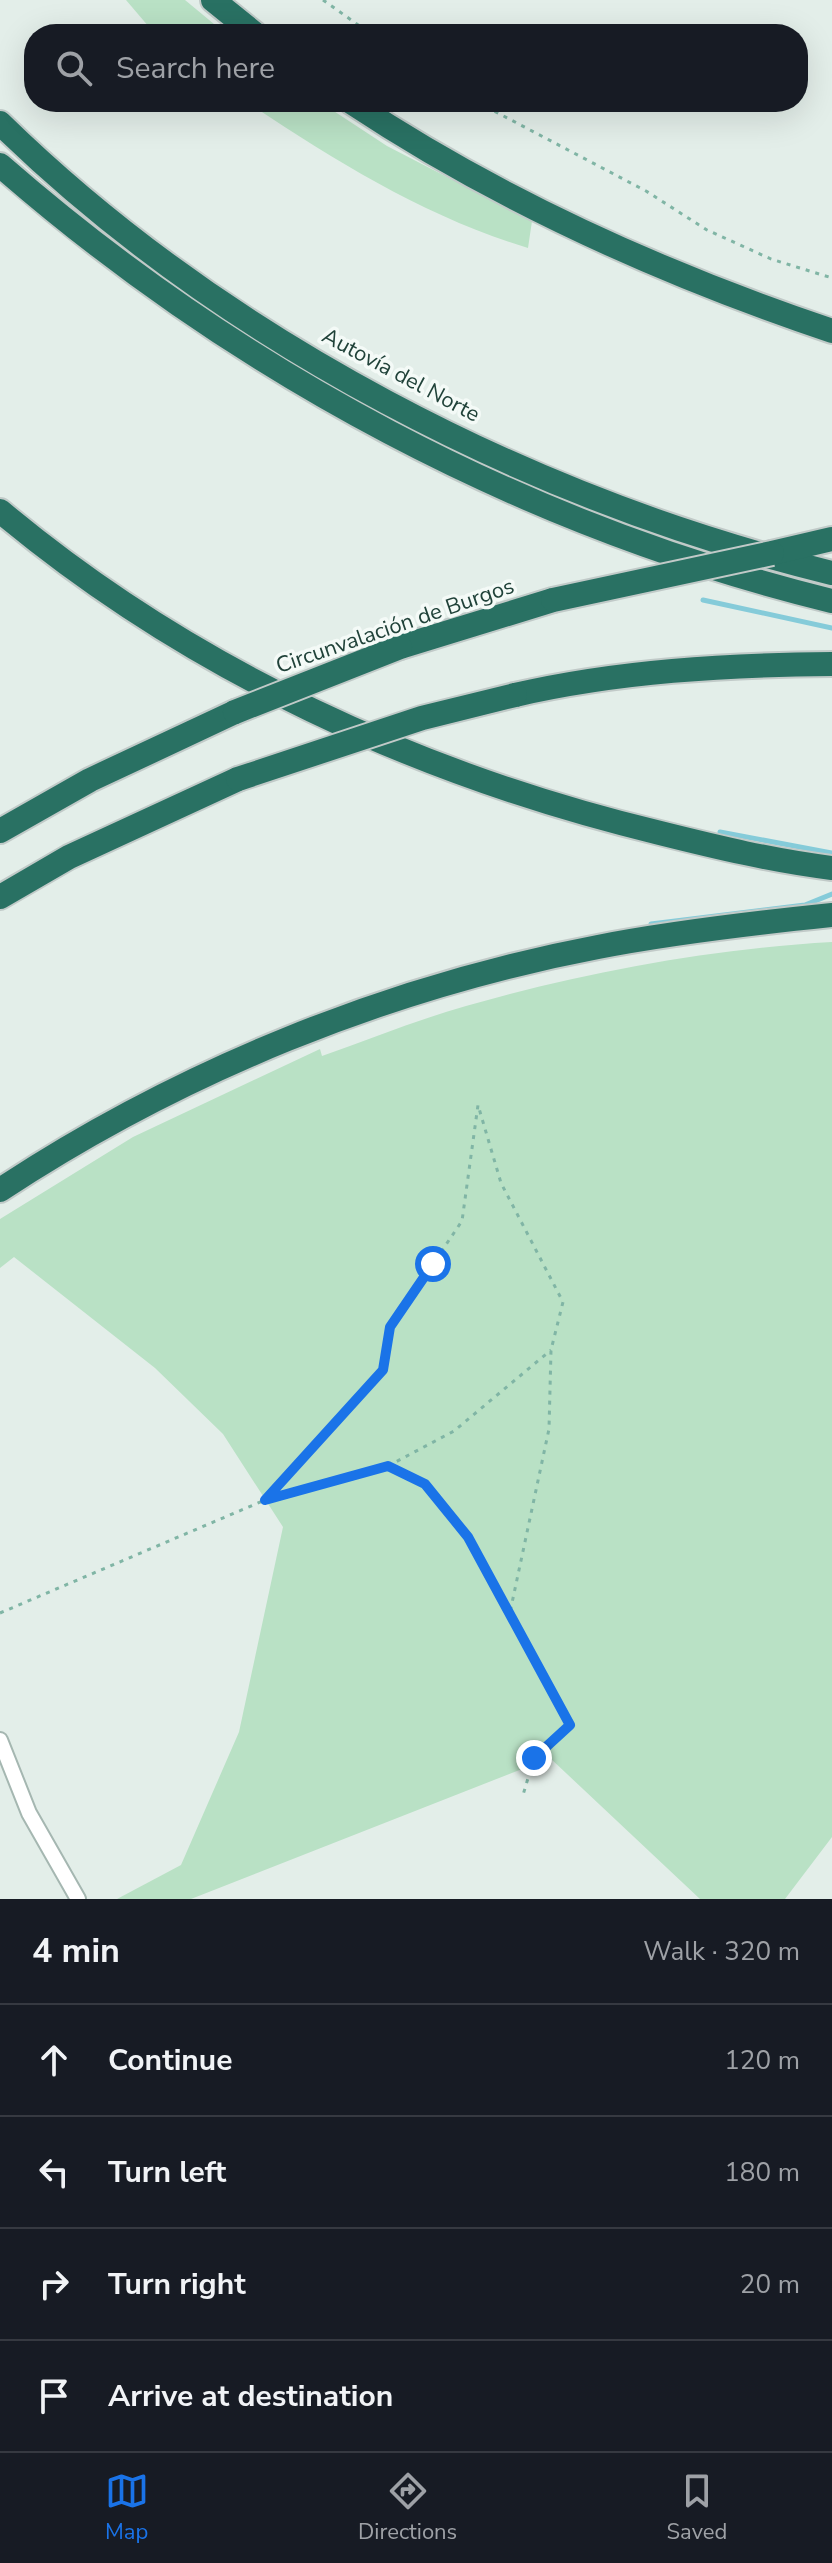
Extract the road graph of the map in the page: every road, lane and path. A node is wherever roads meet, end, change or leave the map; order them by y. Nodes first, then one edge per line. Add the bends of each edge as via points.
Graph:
1 (213, 0) edge
2 (323, 0) edge
3 (243, 24) edge
4 (357, 24) edge
5 (366, 112) edge
6 (496, 112) edge
7 (0, 123) edge
8 (0, 165) edge
9 (832, 278) edge
10 (832, 331) edge
11 (0, 511) edge
12 (832, 539) edge
13 (832, 547) edge
14 (772, 553) junction
15 (832, 573) edge
16 (832, 601) edge
17 (832, 664) edge
18 (0, 831) edge
19 (832, 868) edge
20 (0, 897) edge
21 (832, 915) edge
22 (0, 1190) edge
23 (551, 1350) junction
24 (388, 1466) junction
25 (265, 1500) junction
26 (0, 1613) edge
27 (509, 1617) junction
28 (0, 1740) edge
29 (523, 1795) dead end
30 (78, 1899) edge

1 - 3 highway
2 - 4 path
5 - 10 highway via 411,142 619,250
6 - 9 path via 707,230 771,259
7 - 15 highway, Autovía del Norte via 92,207 208,292 368,391 585,493 724,543
8 - 16 highway via 125,267 202,321 416,447 582,521
11 - 19 highway via 157,624 346,727 514,793 599,819
12 - 14 highway
13 - 14 highway, Circunvalación de Burgos
14 - 18 highway, Circunvalación de Burgos, bridge via 553,600 400,647 235,712 90,780
17 - 20 highway, bridge via 719,666 623,676 422,718 238,779 82,850
21 - 22 highway via 598,947 388,1003 314,1029 182,1088 78,1141
23 - 24 path via 454,1431
23 - 25 path via 563,1302 501,1183 478,1105 462,1221 390,1327 383,1370
23 - 27 path via 549,1429
24 - 25 path
24 - 27 path via 425,1484 468,1537
25 - 26 path
27 - 29 path via 570,1725 534,1758
28 - 30 street via 29,1813

